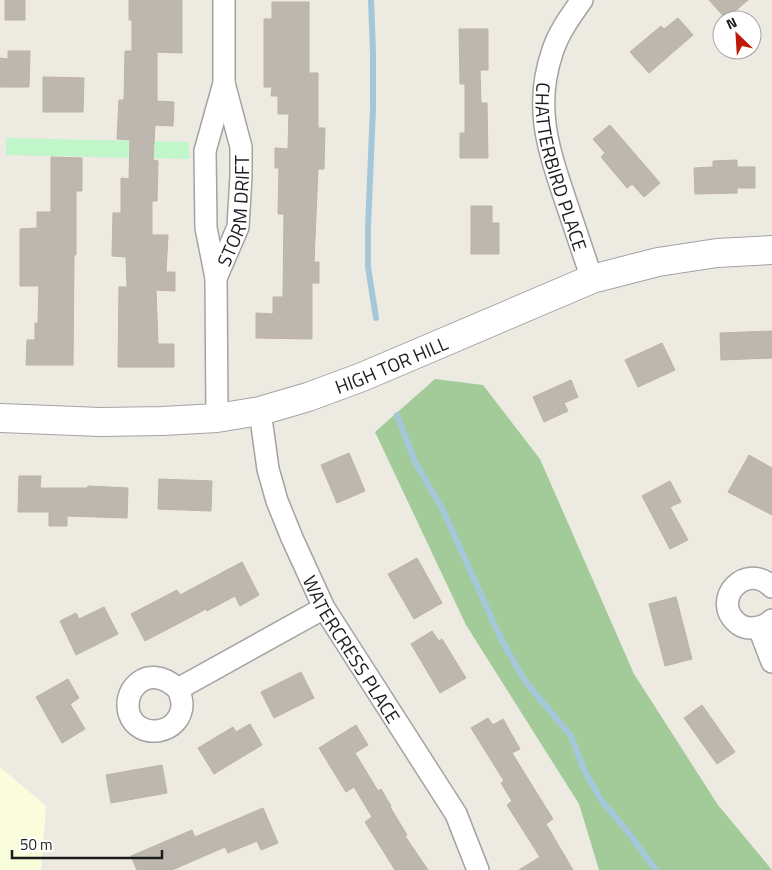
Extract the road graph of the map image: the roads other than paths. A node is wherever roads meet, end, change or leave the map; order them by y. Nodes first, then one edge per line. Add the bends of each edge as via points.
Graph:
1 (224, 0) edge
2 (582, 0) edge
3 (224, 83) junction
4 (772, 250) edge
5 (216, 278) junction
6 (592, 280) junction
7 (260, 411) junction
8 (0, 418) edge
9 (217, 418) junction
10 (772, 587) edge
11 (324, 608) junction
12 (766, 624) edge
13 (772, 662) edge
14 (178, 690) dead end
15 (478, 870) edge

1 - 3 street, STORM DRIFT
2 - 6 street, CHATTERBIRD PLACE via 564,24 552,52 544,108 545,132 552,160
3 - 5 street, STORM DRIFT via 205,151 206,228
3 - 5 street, STORM DRIFT via 241,147 241,176 238,227
4 - 6 street, HIGH TOR HILL via 717,253 658,262
5 - 9 street, STORM DRIFT
6 - 7 street, HIGH TOR HILL via 362,377
7 - 9 street, HIGH TOR HILL
7 - 11 street, WATERCRESS PLACE via 268,469 277,502
8 - 9 street, HIGH TOR HILL via 109,422
10 - 12 street via 768,582 747,578 739,582 729,595 732,619 739,625 747,628
11 - 14 street
11 - 15 street, WATERCRESS PLACE via 456,814
12 - 13 street

